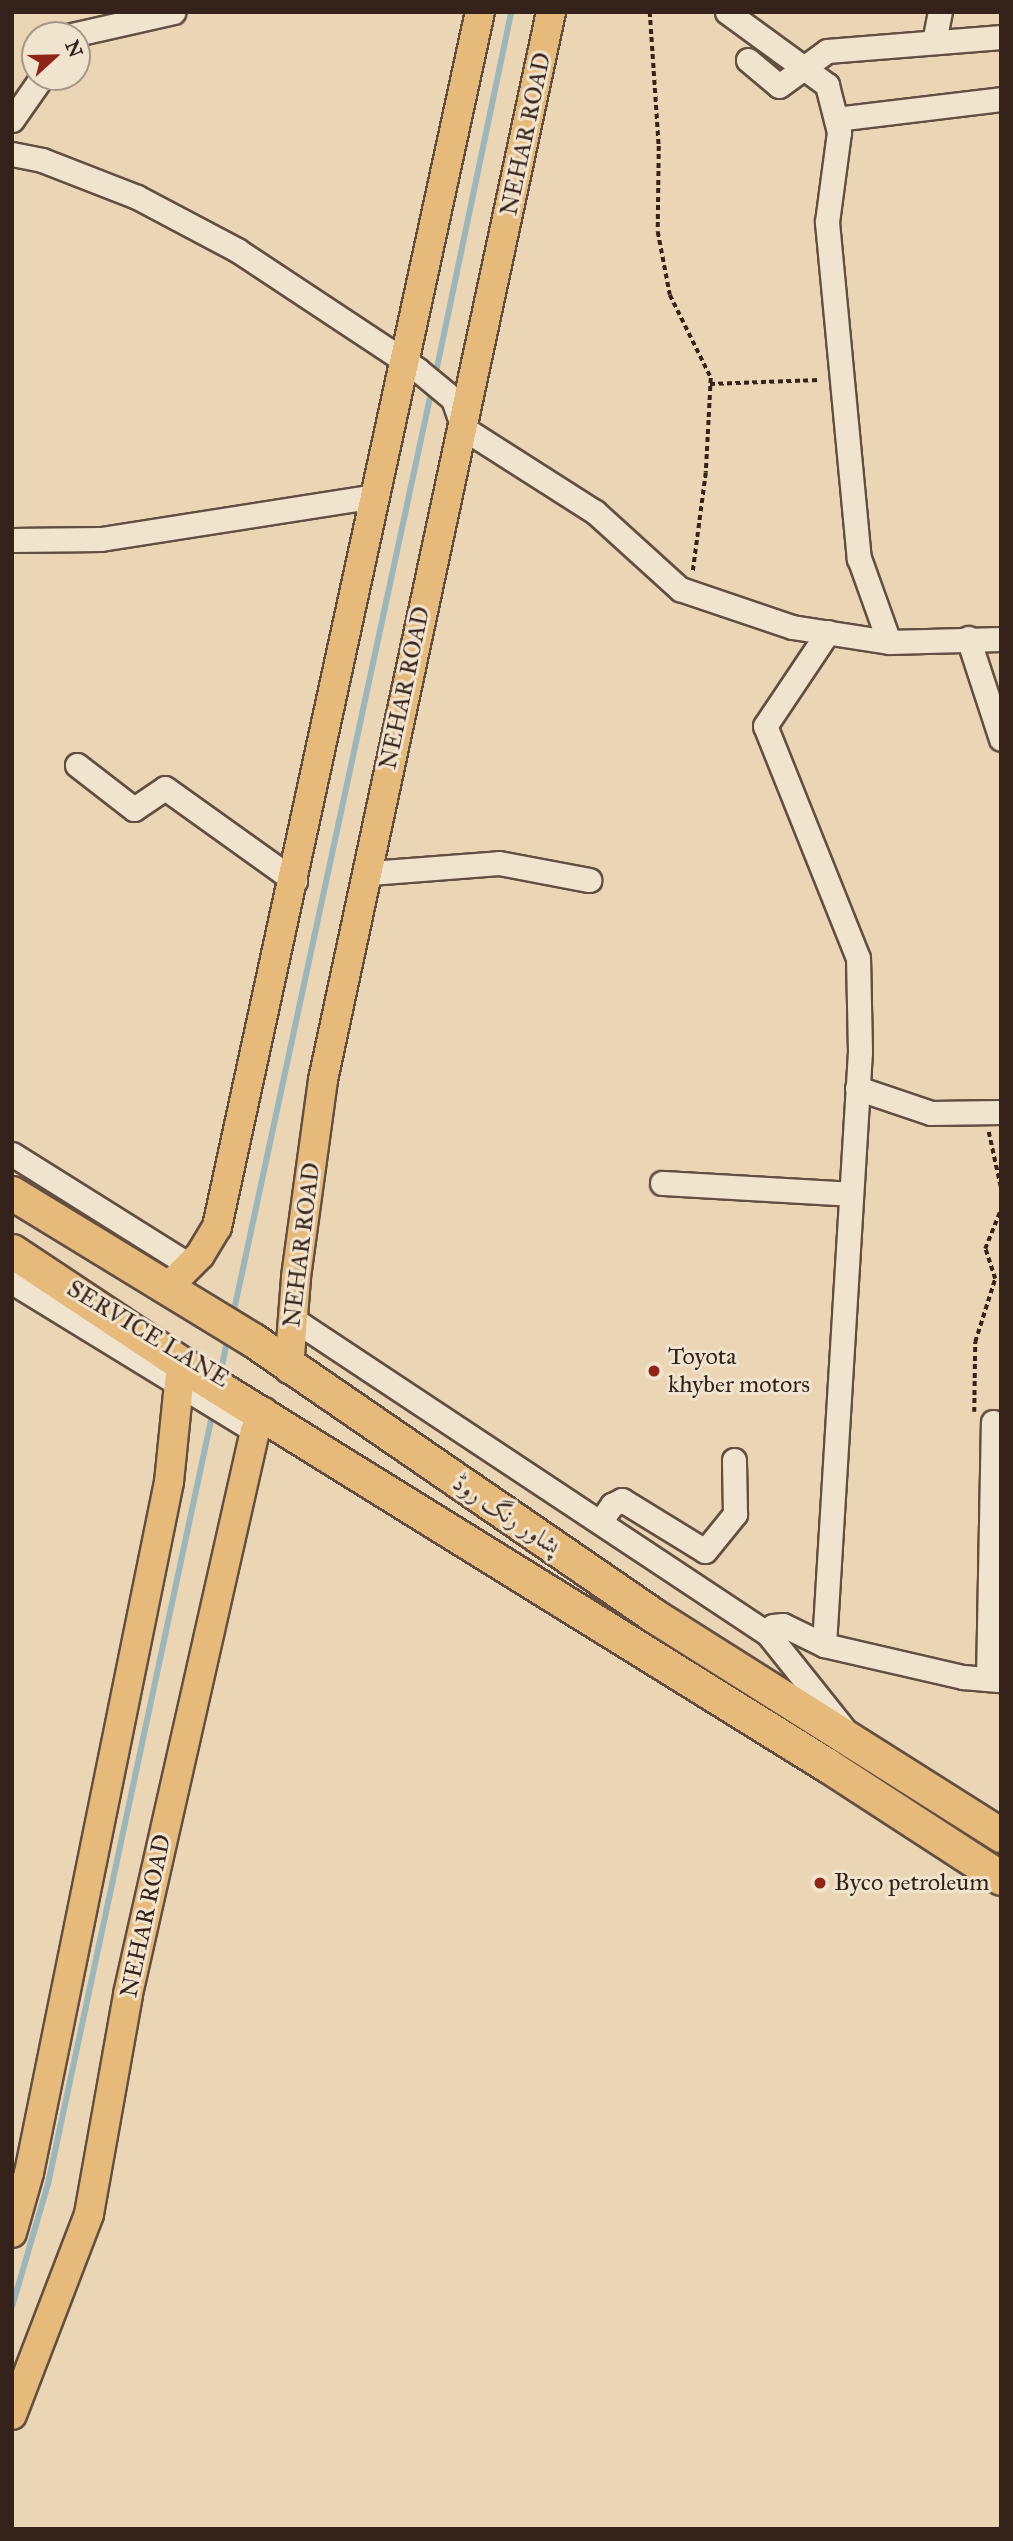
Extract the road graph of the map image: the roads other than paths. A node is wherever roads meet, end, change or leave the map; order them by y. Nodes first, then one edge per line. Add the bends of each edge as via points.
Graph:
1 (173, 12) edge
2 (480, 12) edge
3 (551, 12) edge
4 (727, 12) edge
5 (940, 12) edge
6 (91, 31) edge
7 (1001, 37) edge
8 (934, 42) junction
9 (748, 61) dead end
10 (803, 67) junction
11 (32, 91) edge
12 (1001, 99) edge
13 (12, 120) edge
14 (836, 120) junction
15 (12, 154) edge
16 (411, 366) junction
17 (463, 428) junction
18 (376, 496) junction
19 (12, 540) edge
20 (828, 632) junction
21 (968, 638) junction
22 (1001, 639) edge
23 (889, 642) junction
24 (1001, 739) edge
25 (77, 765) dead end
26 (370, 873) junction
27 (589, 880) dead end
28 (295, 881) junction
29 (858, 1088) junction
30 (994, 1112) edge
31 (12, 1154) edge
32 (662, 1183) dead end
33 (12, 1193) edge
34 (851, 1194) junction
35 (189, 1265) junction
36 (17, 1275) edge
37 (166, 1289) junction
38 (293, 1319) junction
39 (289, 1369) junction
40 (187, 1374) junction
41 (254, 1415) junction
42 (993, 1422) road end
43 (734, 1460) dead end
44 (600, 1522) junction
45 (768, 1634) junction
46 (824, 1645) junction
47 (994, 1680) edge
48 (852, 1738) junction
49 (1001, 1835) edge
50 (1001, 1878) edge
51 (12, 2233) edge
52 (12, 2415) edge

1 - 6 street
2 - 16 main road
3 - 17 main road, NEHAR ROAD
4 - 10 street
5 - 8 street
7 - 8 street
8 - 10 street via 827,51
9 - 10 street via 779,86
10 - 14 street via 827,85
11 - 13 street
12 - 14 street
14 - 23 street via 839,150 827,222 859,558
15 - 16 street via 42,160 137,197 237,250
16 - 17 street via 453,399
16 - 18 main road
17 - 20 street via 595,512 687,592 792,627
17 - 26 main road, NEHAR ROAD via 397,721
18 - 19 street via 101,539
18 - 28 main road
20 - 23 street
20 - 29 street via 765,726 858,958
21 - 22 street
21 - 23 street
21 - 24 street
25 - 28 street via 134,808 165,788
26 - 27 street via 499,863
26 - 38 main road, NEHAR ROAD via 323,1080
28 - 35 main road via 217,1227
29 - 30 street via 931,1113
29 - 34 street
31 - 35 street
32 - 34 street
33 - 37 highway, پشاور رنگ روڈ
34 - 46 street
35 - 37 main road
36 - 40 highway, پشاور رنگ روڈ
37 - 39 highway, پشاور رنگ روڈ via 253,1340
38 - 39 main road, NEHAR ROAD
38 - 44 street
39 - 48 highway, پشاور رنگ روڈ via 653,1615
40 - 41 highway, پشاور رنگ روڈ
40 - 51 main road via 29,2173
41 - 50 highway, پشاور رنگ روڈ
41 - 52 main road, NEHAR ROAD via 128,1994 89,2214
42 - 47 street
43 - 44 street via 735,1514 705,1551 622,1500 612,1505
44 - 45 street
45 - 46 street via 773,1626 783,1625
45 - 48 street
46 - 47 street
48 - 49 highway, پشاور رنگ روڈ

